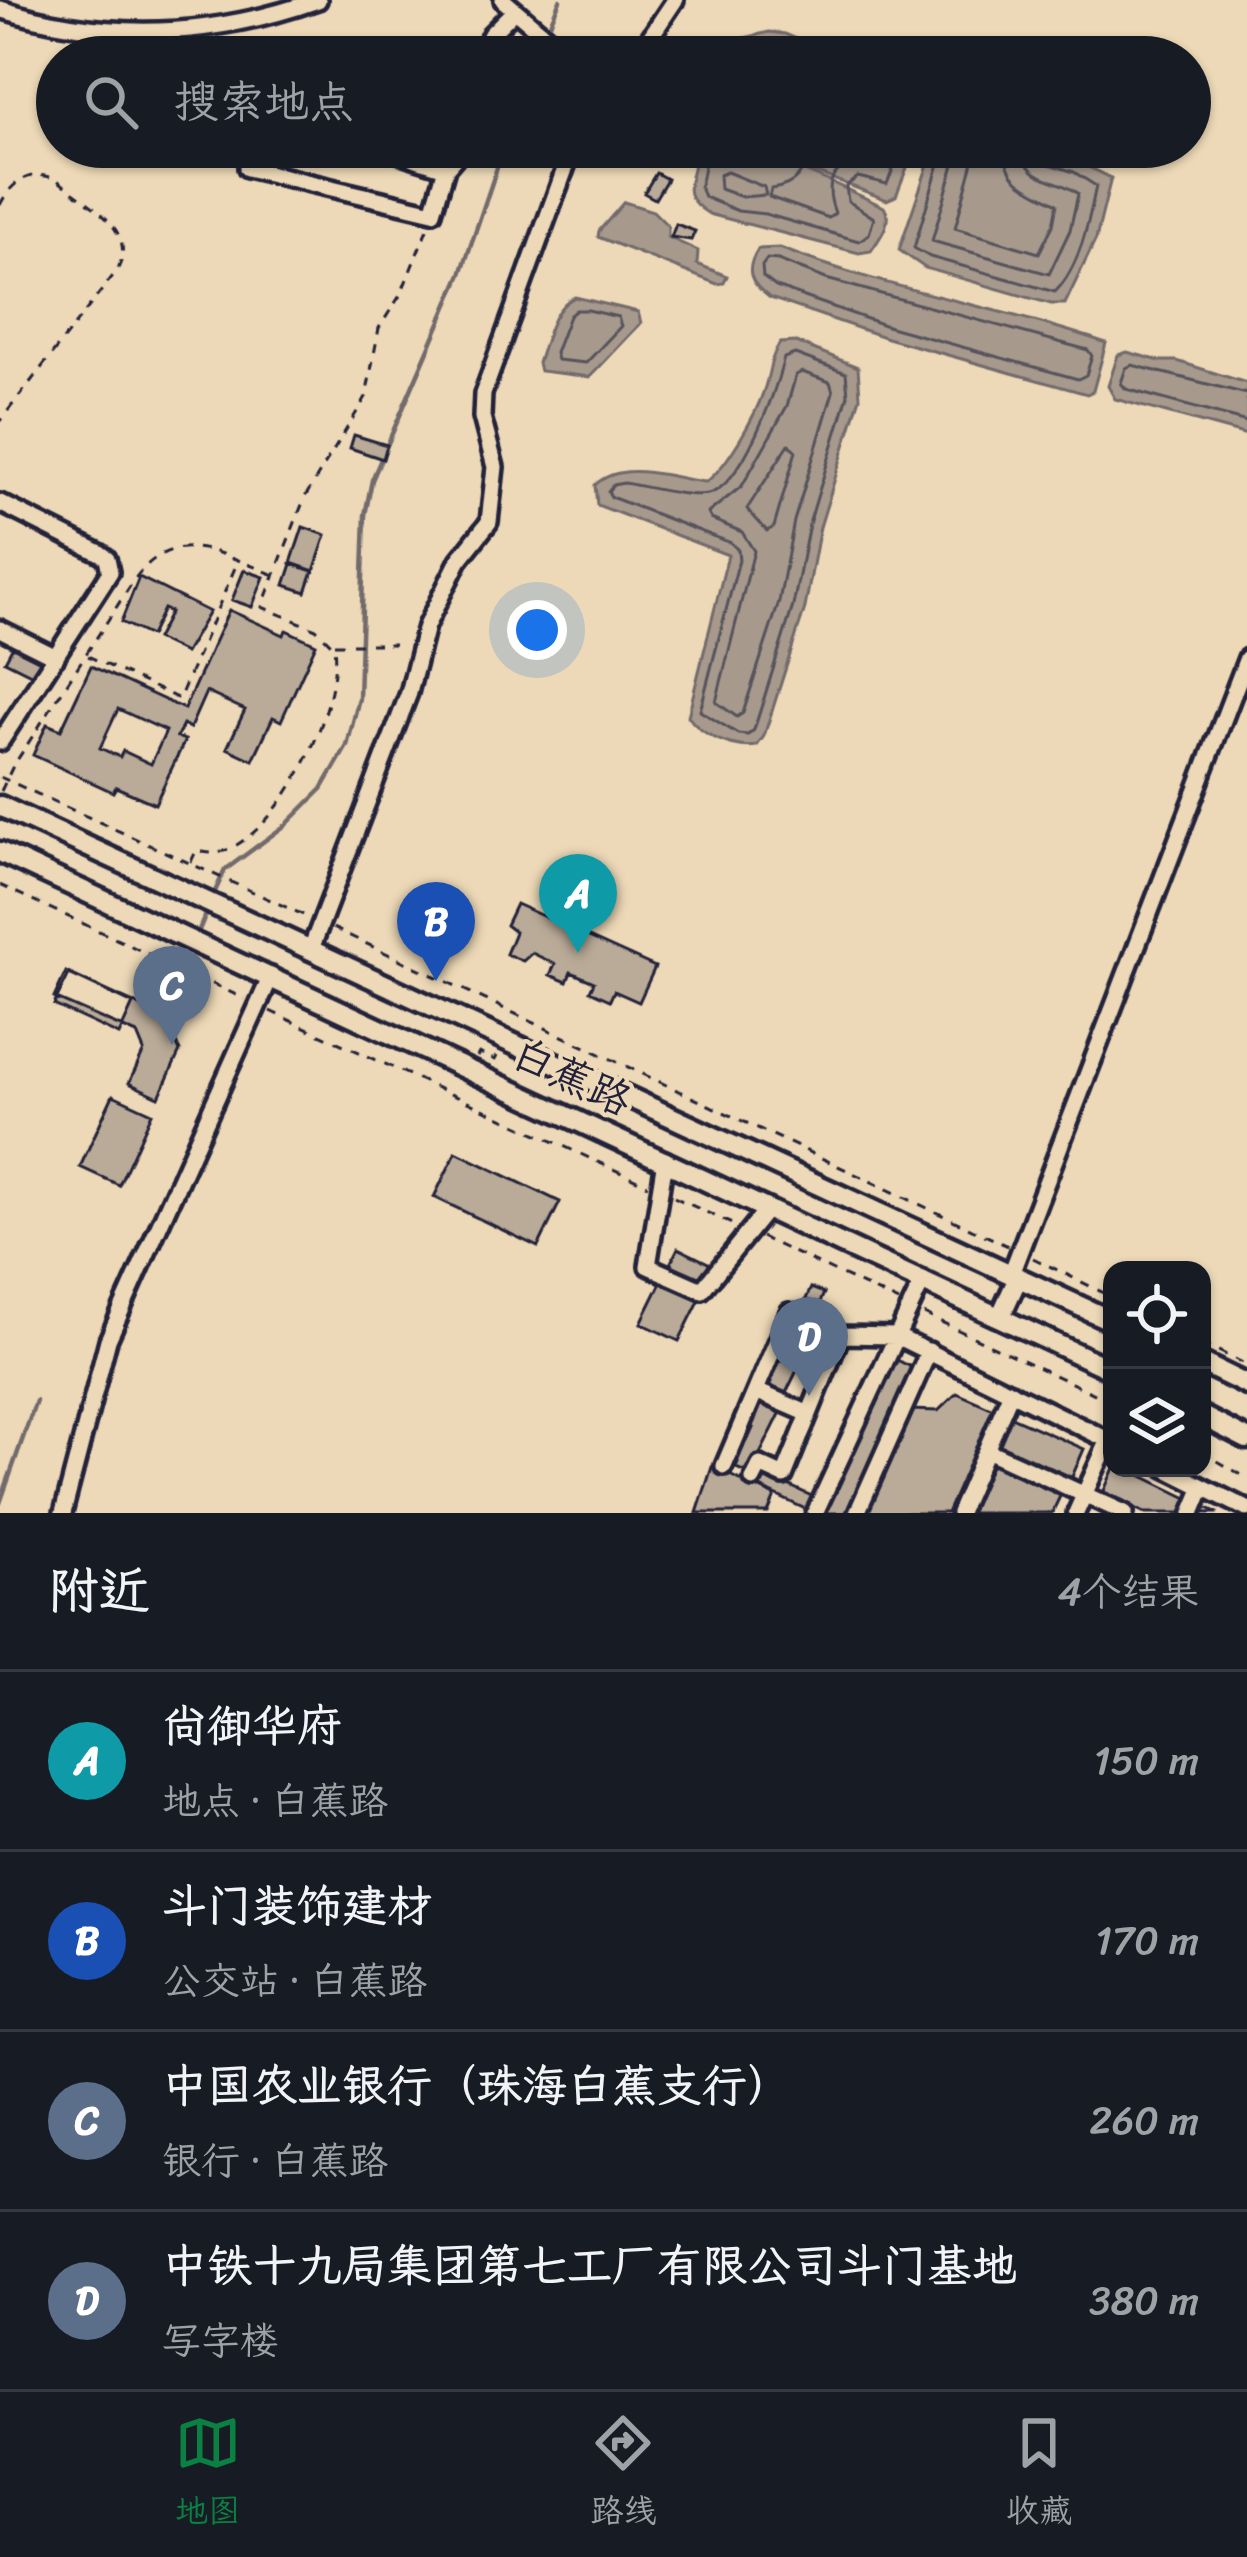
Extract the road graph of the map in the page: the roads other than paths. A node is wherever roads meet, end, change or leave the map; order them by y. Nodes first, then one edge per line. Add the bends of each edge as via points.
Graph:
1 (319, 0) edge
2 (675, 0) edge
3 (509, 6) edge
4 (0, 9) edge
5 (490, 36) edge
6 (546, 36) edge
7 (651, 36) edge
8 (247, 168) dead end
9 (446, 168) edge
10 (565, 168) edge
11 (0, 503) edge
12 (0, 629) edge
13 (56, 657) junction
14 (1247, 658) edge
15 (0, 742) edge
16 (0, 806) edge
17 (65, 836) junction
18 (0, 852) edge
19 (46, 873) junction
20 (311, 950) junction
21 (271, 976) junction
22 (665, 1160) junction
23 (768, 1208) junction
24 (1014, 1276) junction
25 (922, 1280) junction
26 (1000, 1317) junction
27 (1103, 1318) edge
28 (841, 1335) junction
29 (896, 1336) junction
30 (929, 1351) junction
31 (1211, 1367) edge
32 (1110, 1369) edge
33 (1247, 1385) edge
34 (757, 1391) junction
35 (1011, 1392) junction
36 (809, 1414) junction
37 (1211, 1421) edge
38 (1103, 1434) edge
39 (1247, 1439) edge
40 (986, 1450) junction
41 (1103, 1455) edge
42 (724, 1466) dead end
43 (1183, 1477) edge
44 (753, 1479) dead end
45 (1203, 1487) junction
46 (1084, 1494) junction
47 (1247, 1509) edge
48 (63, 1513) edge
49 (815, 1513) edge
50 (856, 1513) edge
51 (958, 1513) edge
52 (1076, 1513) edge
53 (1125, 1513) edge
54 (1192, 1513) edge

1 - 4 street via 201,30 125,33
2 - 7 street
3 - 5 street
3 - 6 street
8 - 9 street via 433,212
10 - 20 street via 483,394 495,467 489,522 426,626 409,693
11 - 13 street via 110,565
12 - 13 street
13 - 15 street
14 - 24 street
16 - 17 main road, 白蕉路
17 - 19 main road
17 - 20 main road, 白蕉路
18 - 19 main road, 白蕉路
19 - 21 main road, 白蕉路
20 - 24 main road, 白蕉路
21 - 22 main road, 白蕉路
21 - 48 street via 107,1340
22 - 23 main road, 白蕉路
22 - 23 street via 649,1266 702,1290
23 - 25 main road, 白蕉路
24 - 26 main road
24 - 27 main road, 白蕉路
25 - 26 main road, 白蕉路
25 - 29 street
26 - 32 main road, 白蕉路
28 - 29 street
28 - 34 street via 789,1312
28 - 36 street
29 - 30 street
29 - 49 street
30 - 35 street
30 - 50 street
31 - 33 main road
34 - 36 street
34 - 42 street
35 - 38 street
35 - 40 street
36 - 44 street via 784,1476 760,1466
37 - 39 main road
40 - 46 street
40 - 51 street
41 - 46 street
43 - 45 street
45 - 47 street
45 - 54 street
46 - 52 street
46 - 53 street

